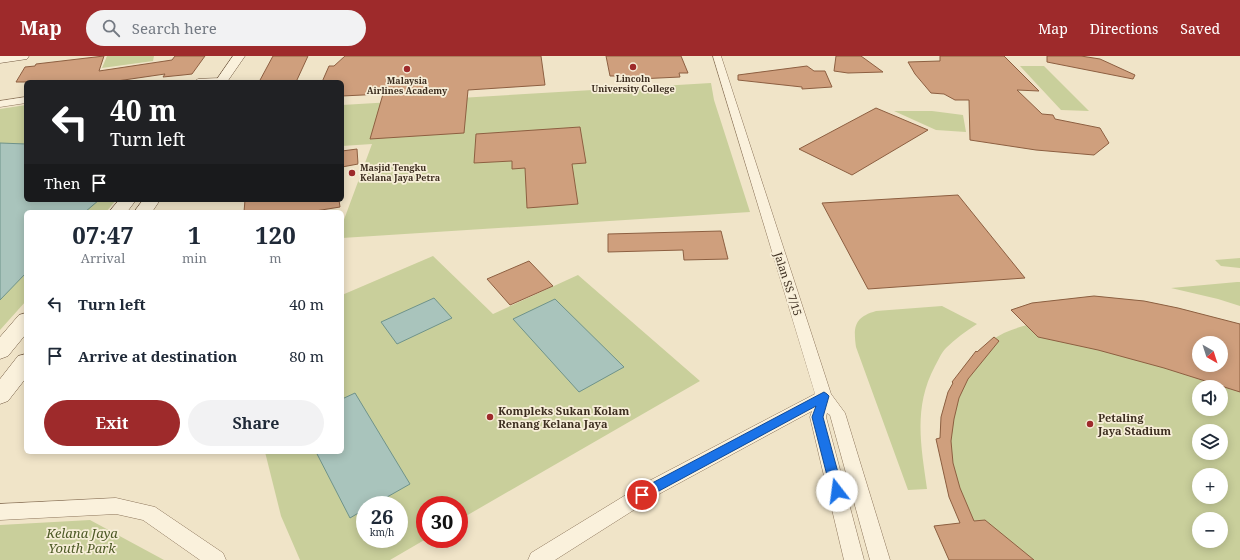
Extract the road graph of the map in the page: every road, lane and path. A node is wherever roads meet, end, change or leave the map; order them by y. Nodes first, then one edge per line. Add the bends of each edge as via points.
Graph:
1 (24, 56) edge
2 (717, 56) edge
3 (0, 59) edge
4 (244, 59) edge
5 (240, 76) dead end
6 (223, 80) edge
7 (24, 100) edge
8 (0, 104) edge
9 (126, 202) edge
10 (120, 210) edge
11 (24, 322) edge
12 (0, 351) edge
13 (24, 365) edge
14 (0, 395) edge
15 (824, 396) junction
16 (0, 512) edge
17 (853, 555) edge
18 (879, 555) edge
19 (216, 560) edge
20 (538, 560) edge

1 - 3 street
2 - 15 street, Jalan SS 7/15
4 - 5 street
4 - 6 street
7 - 8 street
9 - 10 street
11 - 12 street
13 - 14 street
15 - 17 street via 818,417
15 - 18 street, Jalan SS 7/15 via 837,413
15 - 20 street via 652,488
16 - 19 street via 116,506 148,513
17 - 18 street

